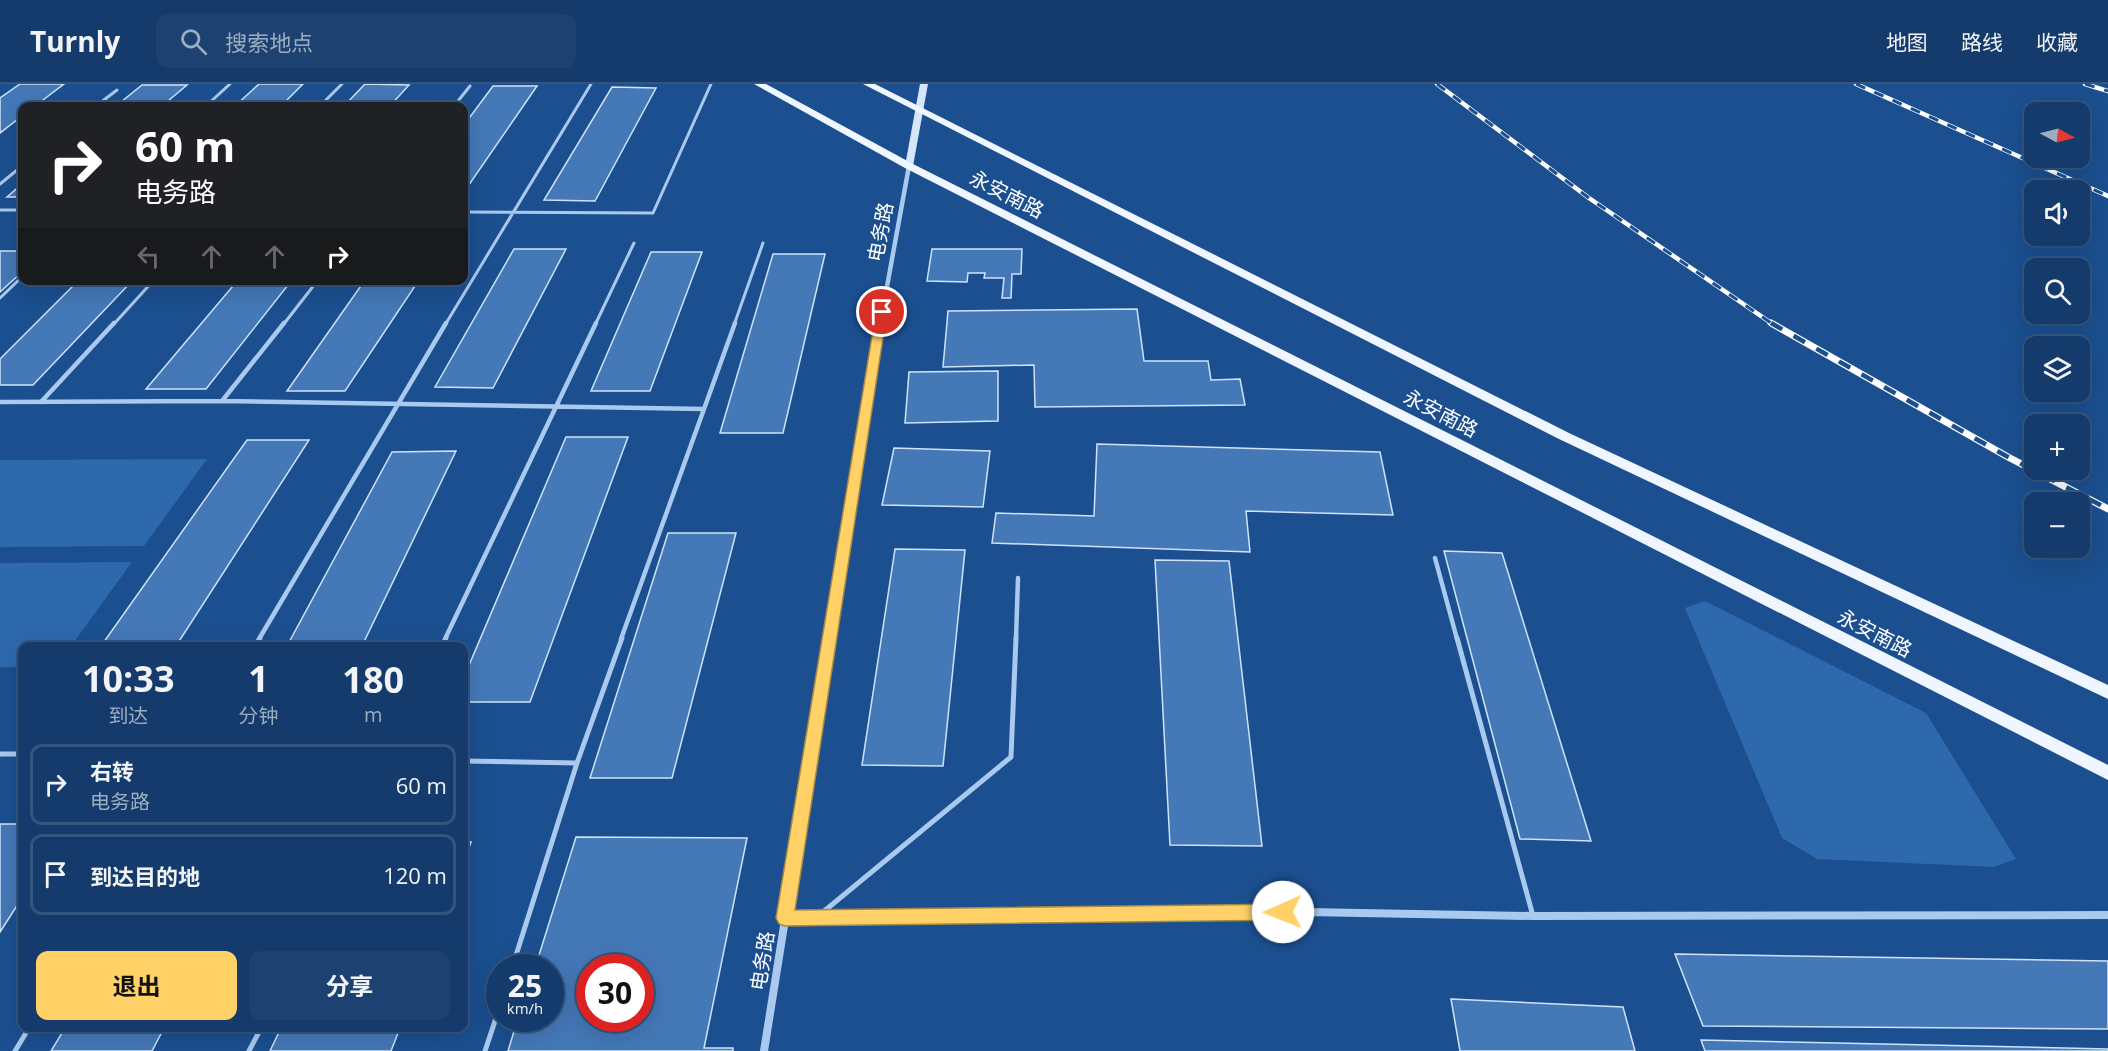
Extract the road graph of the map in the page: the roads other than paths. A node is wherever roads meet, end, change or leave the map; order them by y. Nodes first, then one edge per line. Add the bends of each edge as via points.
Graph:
1 (230, 84) edge
2 (342, 84) edge
3 (591, 84) edge
4 (711, 84) edge
5 (759, 84) edge
6 (868, 84) edge
7 (924, 84) edge
8 (470, 86) dead end
9 (117, 90) dead end
10 (101, 102) edge
11 (210, 102) edge
12 (324, 102) edge
13 (457, 102) edge
14 (919, 110) junction
15 (909, 166) junction
16 (18, 169) edge
17 (0, 184) edge
18 (0, 210) edge
19 (18, 210) edge
20 (468, 212) edge
21 (511, 213) junction
22 (634, 243) dead end
23 (763, 243) dead end
24 (18, 281) edge
25 (149, 285) edge
26 (314, 285) edge
27 (0, 298) edge
28 (222, 401) junction
29 (0, 402) edge
30 (41, 402) junction
31 (399, 404) junction
32 (556, 407) junction
33 (704, 409) junction
34 (1435, 558) dead end
35 (1018, 578) dead end
36 (257, 642) edge
37 (444, 642) edge
38 (2108, 692) edge
39 (0, 754) edge
40 (18, 754) edge
41 (468, 761) edge
42 (578, 763) junction
43 (2108, 773) edge
44 (2108, 915) edge
45 (1533, 916) junction
46 (785, 918) junction
47 (815, 918) junction
48 (517, 954) edge
49 (27, 1032) edge
50 (259, 1032) edge
51 (491, 1032) edge
52 (15, 1051) edge
53 (249, 1051) edge
54 (485, 1051) edge
55 (765, 1051) edge

1 - 11 lane
2 - 12 lane
3 - 21 lane
4 - 21 lane via 653,213
5 - 15 main road, 永安南路
6 - 14 main road, 永安南路
7 - 14 street
8 - 13 lane
9 - 10 lane
14 - 15 street
14 - 38 main road, 永安南路 via 1564,436
15 - 43 main road, 永安南路
15 - 46 street, 电务路
16 - 17 lane
18 - 19 lane
20 - 21 lane
21 - 31 lane
22 - 32 lane
23 - 33 lane
24 - 27 lane
25 - 30 lane
26 - 28 lane
28 - 30 lane
28 - 31 lane
29 - 30 lane
31 - 32 lane
31 - 36 lane
32 - 33 lane
32 - 37 lane
33 - 42 lane
34 - 45 lane
35 - 47 lane via 1011,757
39 - 40 lane
41 - 42 lane
42 - 48 lane
44 - 45 street
45 - 47 street via 1306,912
46 - 47 street
46 - 55 street, 电务路
49 - 52 lane
50 - 53 lane
51 - 54 lane

